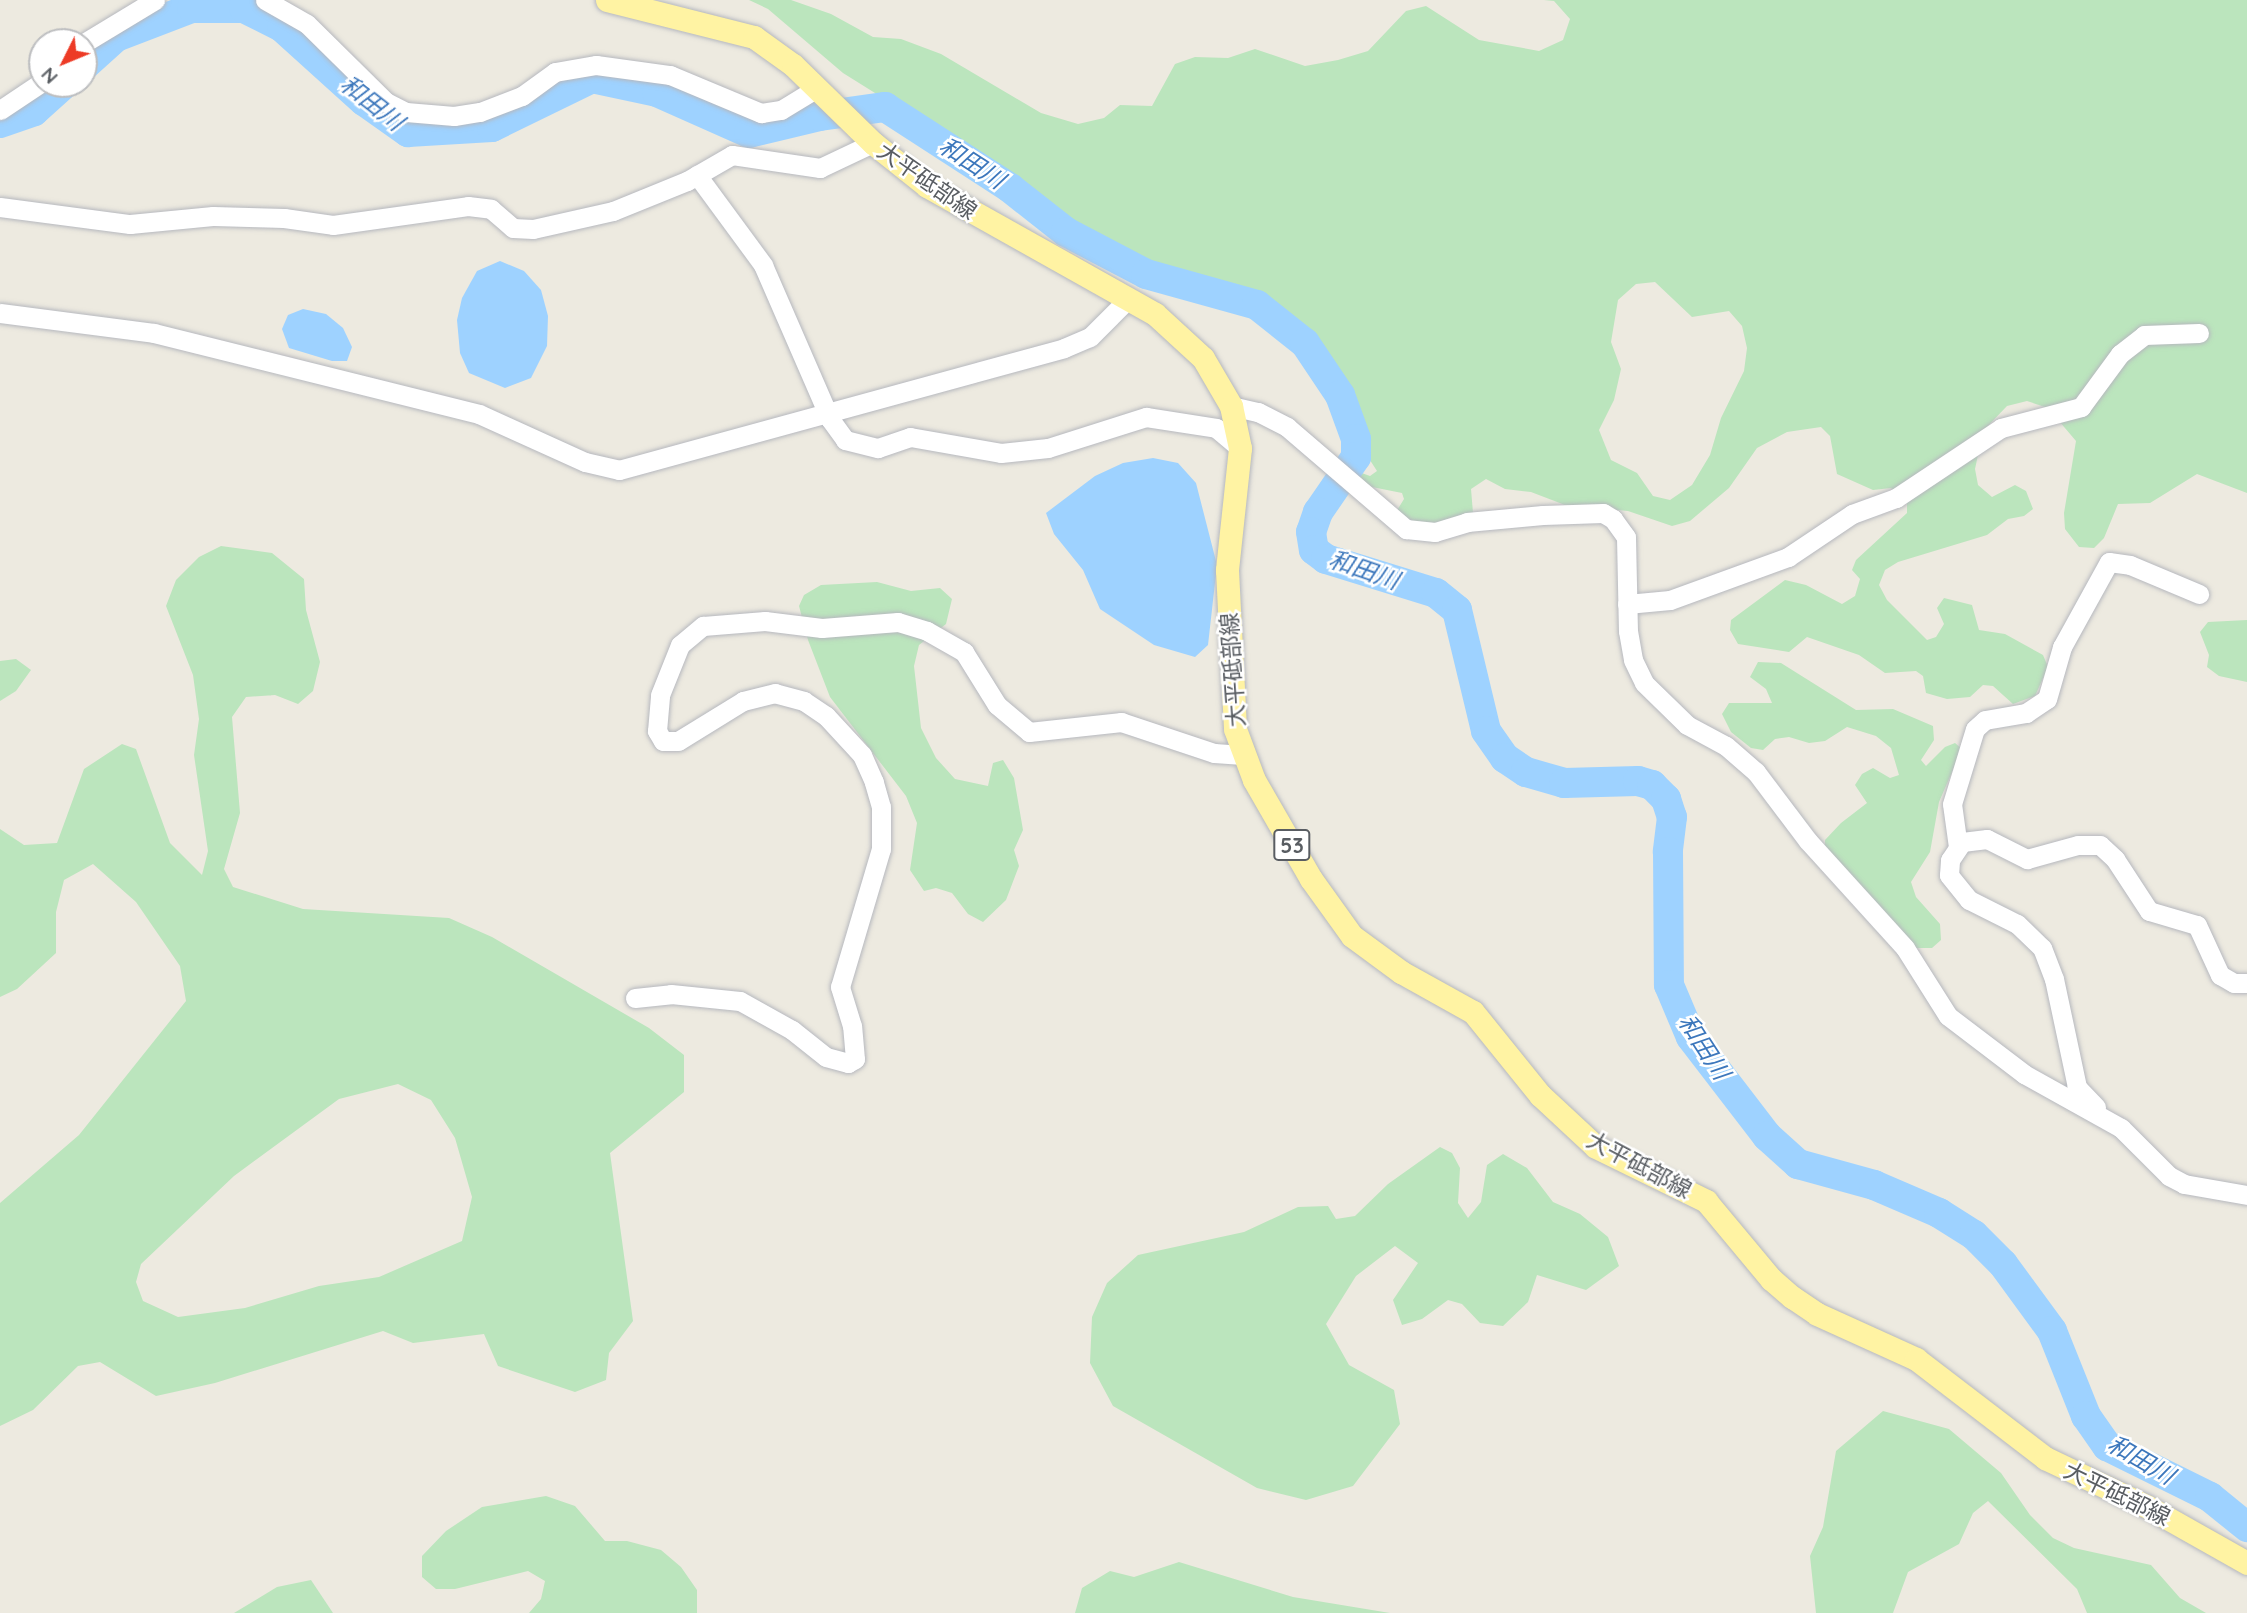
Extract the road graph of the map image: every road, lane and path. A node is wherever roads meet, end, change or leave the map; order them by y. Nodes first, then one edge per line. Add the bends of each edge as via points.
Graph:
1 (155, 0) edge
2 (265, 0) edge
3 (607, 0) edge
4 (98, 35) edge
5 (817, 88) junction
6 (28, 91) edge
7 (0, 110) edge
8 (873, 143) junction
9 (696, 175) junction
10 (0, 207) edge
11 (1129, 298) junction
12 (0, 313) edge
13 (2199, 333) dead end
14 (1231, 406) junction
15 (828, 411) junction
16 (1240, 448) junction
17 (2199, 594) dead end
18 (1627, 604) junction
19 (1243, 755) junction
20 (1958, 847) junction
21 (2247, 982) edge
22 (635, 998) dead end
23 (2100, 1114) junction
24 (2247, 1195) edge
25 (2247, 1563) edge

1 - 4 street
2 - 5 street via 307,24 386,102 406,113 454,116 480,111 522,96 555,72 596,65 670,75 761,113 781,110
3 - 5 main road, 大平砥部線 / 53 via 754,37
5 - 8 main road, 大平砥部線 / 53
6 - 7 street
8 - 9 street via 820,168 732,155
8 - 11 main road, 大平砥部線 / 53 via 956,205
9 - 10 street via 612,211 533,229 513,228 491,209 468,206 333,225 213,216 130,224
9 - 15 street via 763,265
11 - 14 main road, 大平砥部線 / 53 via 1155,314 1203,358
11 - 15 street via 1090,337 1064,348
12 - 15 street via 154,333 479,414 585,462 619,470
13 - 18 street via 2144,335 2120,354 2081,407 2001,428 1896,498 1844,519 1788,557 1670,600
14 - 16 main road, 大平砥部線 / 53
14 - 18 street via 1258,412 1287,427 1406,529 1435,532 1467,522 1603,513 1626,537
15 - 16 street via 845,440 878,448 910,437 1001,453 1036,449 1146,417 1216,428
16 - 19 main road, 大平砥部線 / 53 via 1227,570 1235,729
17 - 20 street via 2130,565 2109,562 2062,647 2047,699 2026,713 1985,720 1975,729 1952,804
18 - 23 street via 1633,660 1644,683 1687,725 1726,746 1756,772 1801,833 1905,948 1948,1016 2024,1074
19 - 22 street via 1214,753 1121,722 1029,732 997,705 964,652 927,631 898,622 822,628 765,621 702,626 680,645 660,695 657,731 663,741 678,741 743,701 775,693 804,701 826,716 862,755 874,782 881,807 881,849 840,987 852,1026 855,1059 848,1063 826,1057 792,1030 740,1001 671,994
19 - 25 main road, 大平砥部線 / 53 via 1311,879 1352,936 1401,972 1473,1012 1570,1126 1596,1147 1706,1201 1771,1279 1817,1314 1916,1359 2057,1465 2146,1506
20 - 21 street via 1975,838 1987,839 2027,859 2078,845 2100,845 2115,859 2149,911 2197,925 2220,975 2234,983
20 - 23 street via 1950,860 1950,875 1957,888 1980,908 2032,936 2049,962 2077,1087
23 - 24 street via 2121,1128 2169,1176 2184,1184

